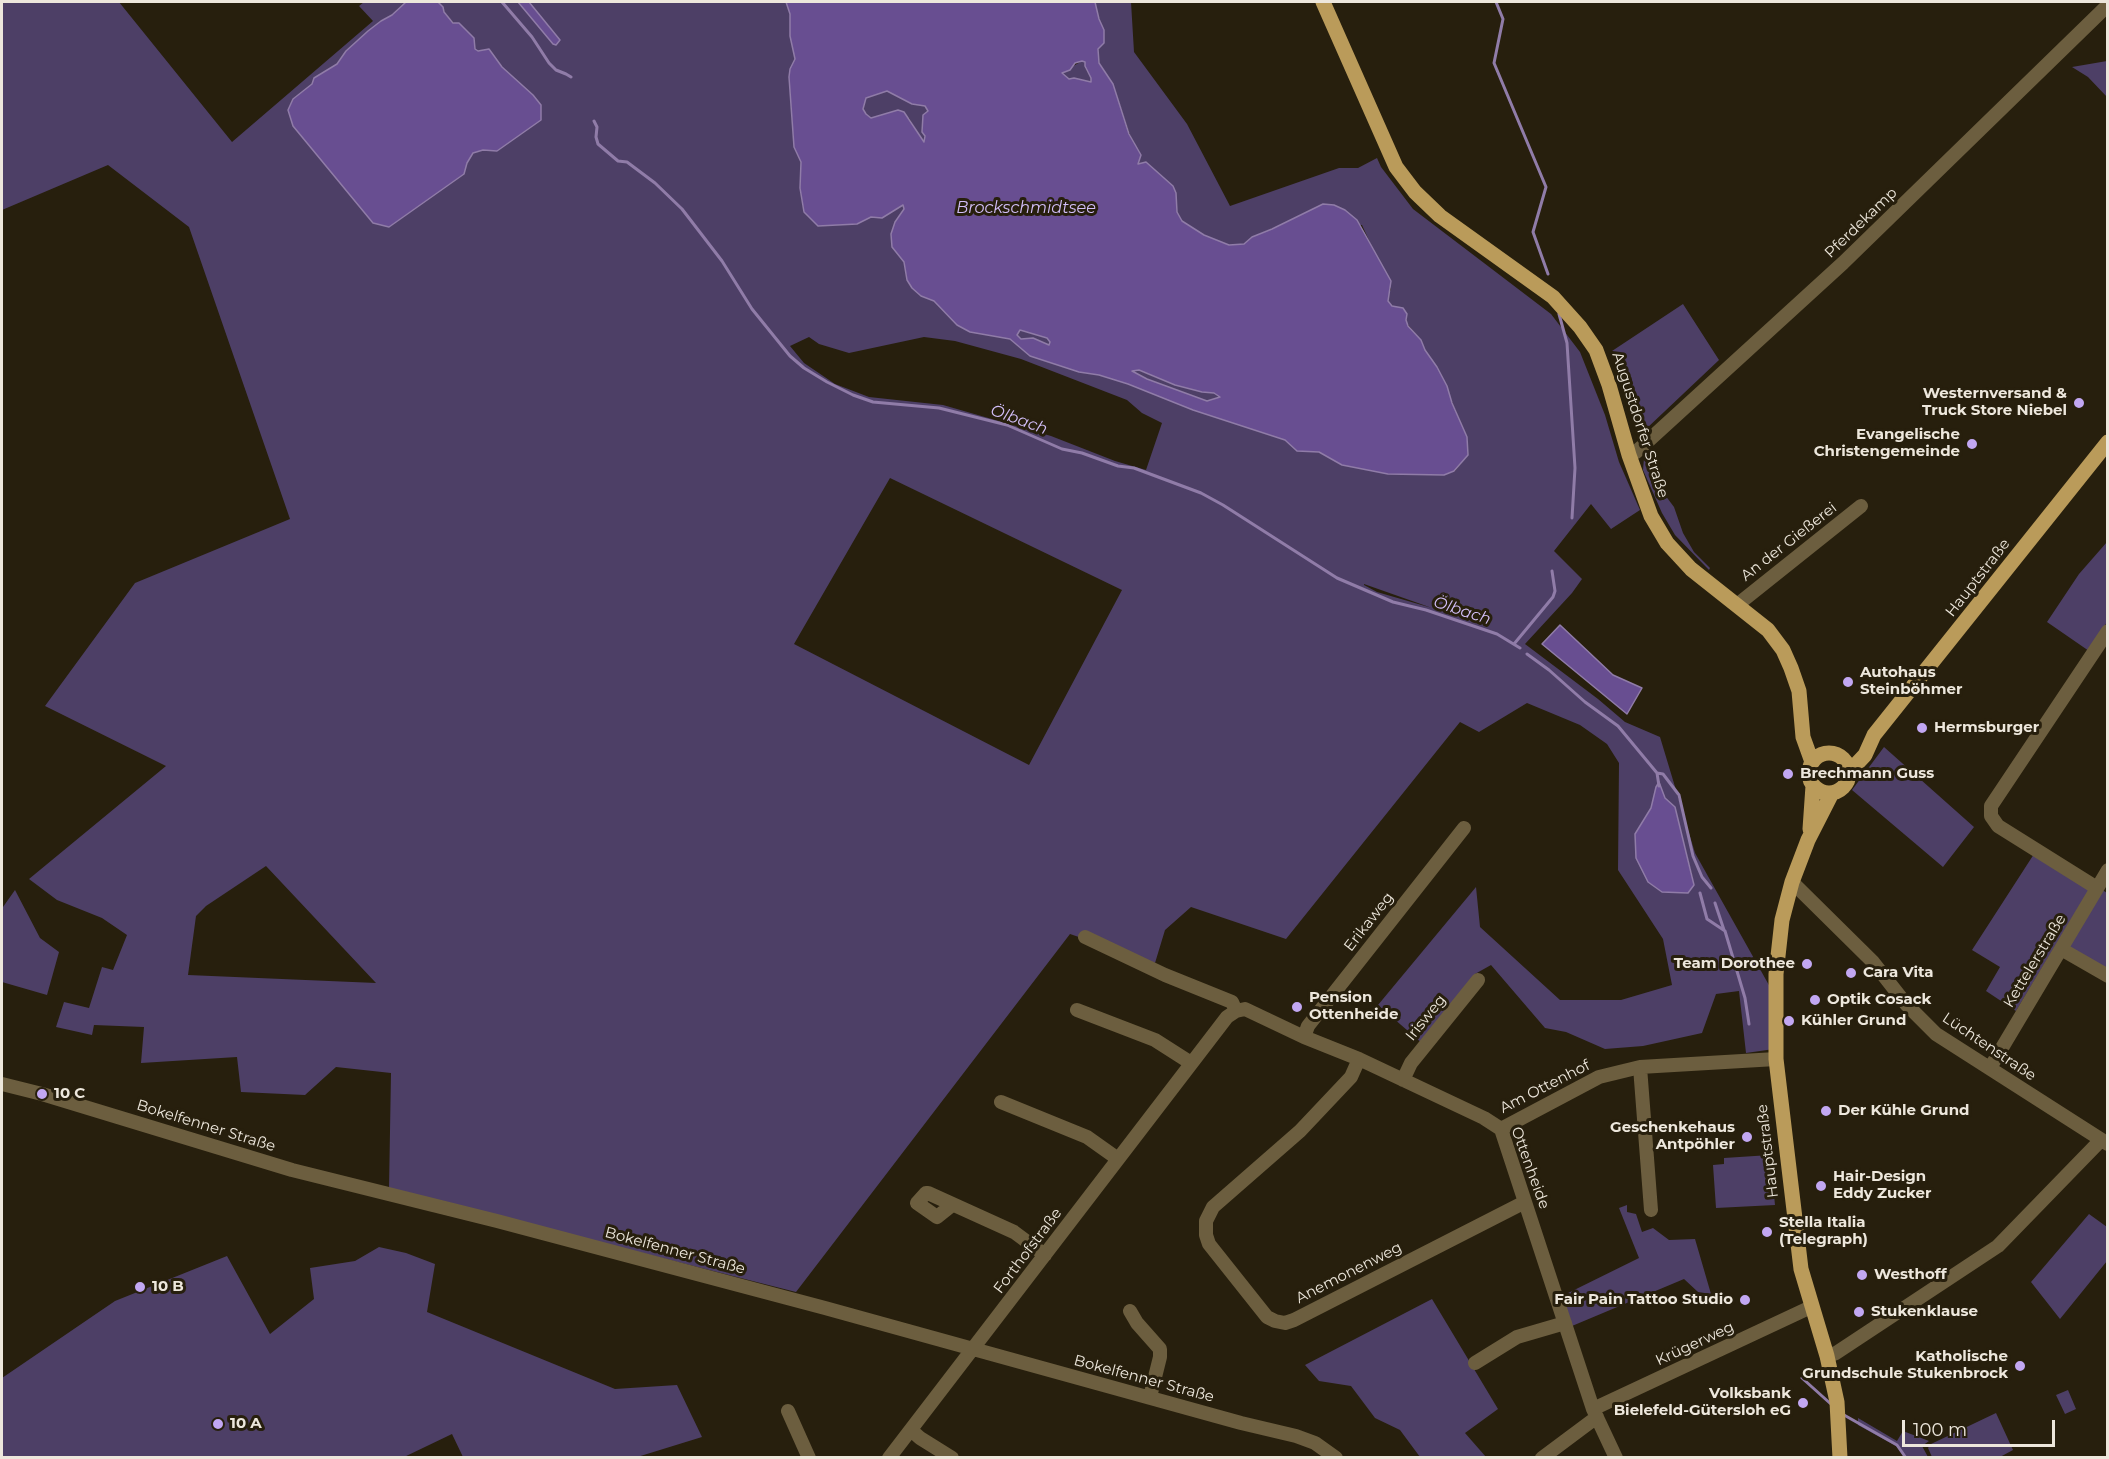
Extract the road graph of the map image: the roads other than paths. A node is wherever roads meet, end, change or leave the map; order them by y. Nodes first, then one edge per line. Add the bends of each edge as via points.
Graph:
1 (1323, 2) edge
2 (2108, 5) edge
3 (2108, 442) edge
4 (1629, 455) junction
5 (1861, 506) dead end
6 (1737, 605) junction
7 (2108, 631) edge
8 (1803, 726) junction
9 (1874, 735) junction
10 (1835, 755) junction
11 (1812, 762) junction
12 (1849, 772) junction
13 (1813, 786) junction
14 (1832, 793) junction
15 (1464, 828) dead end
16 (1808, 840) junction
17 (2108, 870) edge
18 (1792, 882) junction
19 (2097, 888) junction
20 (1085, 937) dead end
21 (2061, 949) junction
22 (2108, 976) edge
23 (1478, 980) dead end
24 (1077, 1010) dead end
25 (1236, 1011) junction
26 (1304, 1037) junction
27 (1359, 1059) junction
28 (1776, 1059) junction
29 (1191, 1063) junction
30 (1640, 1067) junction
31 (1990, 1068) junction
32 (1403, 1080) junction
33 (2, 1084) edge
34 (1001, 1102) dead end
35 (1500, 1129) junction
36 (2104, 1142) edge
37 (1118, 1159) junction
38 (1525, 1202) junction
39 (952, 1205) dead end
40 (1652, 1210) dead end
41 (1045, 1255) junction
42 (1811, 1307) junction
43 (1130, 1311) dead end
44 (1565, 1323) junction
45 (974, 1350) junction
46 (1827, 1356) junction
47 (1475, 1363) dead end
48 (1150, 1397) junction
49 (788, 1411) dead end
50 (1595, 1413) junction
51 (911, 1430) junction
52 (809, 1458) edge
53 (889, 1458) edge
54 (952, 1458) edge
55 (1336, 1458) edge
56 (1542, 1458) edge
57 (1616, 1458) edge
58 (1840, 1458) edge

1 - 4 main road, Augustdorfer Straße via 1396,167 1415,192 1440,216 1553,297 1581,327 1596,350
2 - 4 street, Pferdekamp via 1844,263
3 - 9 main road, Hauptstraße
4 - 6 main road, Augustdorfer Straße via 1651,516 1667,543 1691,569
5 - 6 street, An der Gießerei
6 - 8 main road, Augustdorfer Straße via 1768,630 1783,650 1798,691
7 - 19 street via 1991,806 1991,816 1998,826
8 - 10 main road via 1813,742
8 - 11 main road, Augustdorfer Straße
9 - 10 main road, Hauptstraße via 1854,749
9 - 12 main road, Hauptstraße via 1865,755
10 - 11 main road via 1820,755
10 - 12 main road
11 - 13 main road via 1809,774
12 - 14 main road via 1845,786
13 - 14 main road
13 - 16 main road, Hauptstraße
14 - 16 main road, Hauptstraße
15 - 26 street, Erikaweg via 1308,1026
16 - 18 main road, Hauptstraße
17 - 19 street, Kettelerstraße
18 - 28 main road, Hauptstraße via 1782,920 1776,974
18 - 31 street, Lüchtenstraße via 1873,962 1936,1034
19 - 21 street, Kettelerstraße
20 - 25 street, Ottenheide via 1232,1002
21 - 22 street
21 - 31 street, Kettelerstraße
23 - 32 street, Irisweg via 1411,1063
24 - 29 street via 1155,1040
25 - 26 street, Ottenheide via 1245,1009
25 - 29 street
26 - 27 street, Ottenheide
27 - 32 street, Ottenheide
27 - 38 street, Anemonenweg via 1351,1077 1299,1131 1213,1207 1206,1221 1209,1244 1267,1317 1285,1323 1294,1320
28 - 30 street, Am Ottenhof
28 - 42 main road, Hauptstraße via 1801,1269
29 - 37 street, Forthofstraße
30 - 35 street, Am Ottenhof via 1599,1077
30 - 40 street
31 - 36 street, Lüchtenstraße
32 - 35 street, Ottenheide
33 - 45 street, Bokelfenner Straße via 292,1170 497,1221
34 - 37 street via 1087,1137
35 - 38 street, Ottenheide
36 - 46 street via 1998,1246
37 - 41 street, Forthofstraße
38 - 44 street, Ottenheide
39 - 41 street via 1014,1232
41 - 45 street, Forthofstraße
42 - 46 main road, Hauptstraße
42 - 50 street, Krügerweg
43 - 48 street via 1160,1349
44 - 47 street via 1517,1337
44 - 50 street, Ottenheide
45 - 48 street, Bokelfenner Straße
45 - 51 street, Forthofstraße
46 - 58 main road, Hauptstraße via 1837,1409
48 - 55 street, Bokelfenner Straße via 1296,1436 1315,1443
49 - 52 street
50 - 56 street, Krügerweg
50 - 57 street, Ottenheide
51 - 53 street, Forthofstraße
51 - 54 street

